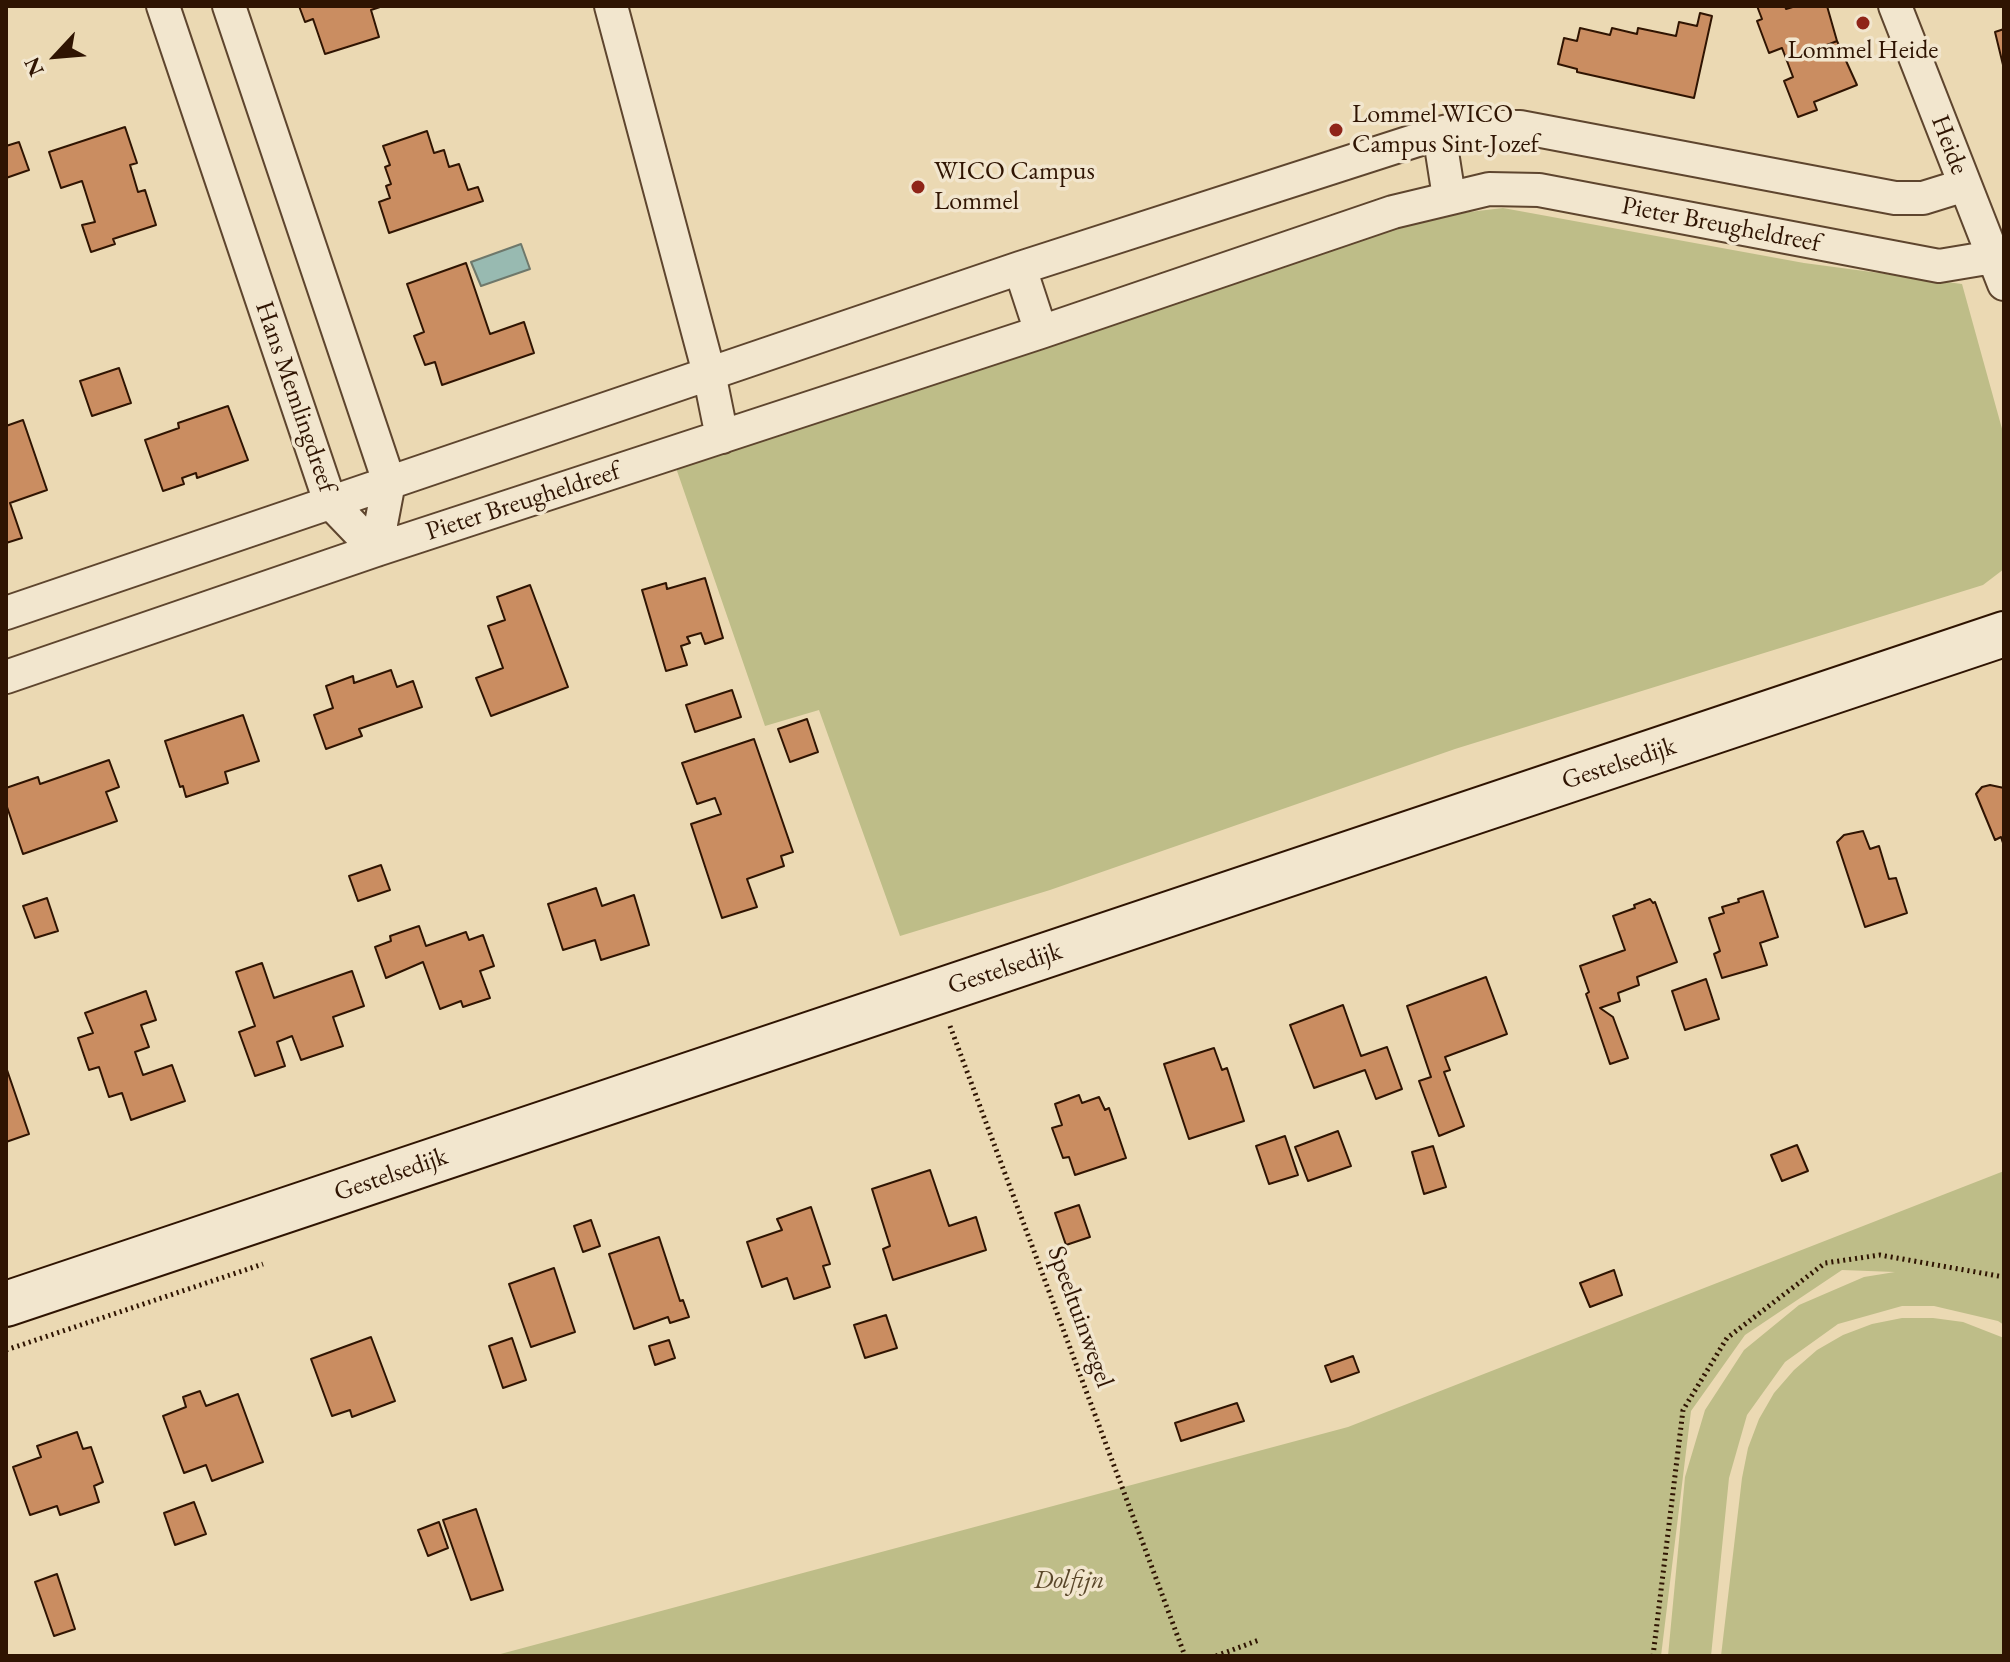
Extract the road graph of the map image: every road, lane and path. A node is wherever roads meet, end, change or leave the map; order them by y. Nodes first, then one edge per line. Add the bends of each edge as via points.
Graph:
1 (163, 6) edge
2 (229, 6) edge
3 (611, 6) edge
4 (1895, 6) edge
5 (1439, 133) junction
6 (1965, 185) junction
7 (1449, 197) junction
8 (1020, 268) junction
9 (1999, 270) edge
10 (1041, 332) junction
11 (709, 373) junction
12 (722, 437) junction
13 (389, 482) junction
14 (330, 502) junction
15 (376, 550) junction
16 (6, 613) edge
17 (2004, 634) edge
18 (6, 677) edge
19 (936, 992) junction
20 (2004, 1277) edge
21 (6, 1304) edge
22 (1259, 1640) dead end
23 (1185, 1656) edge
24 (1216, 1656) edge
25 (1653, 1656) edge

1 - 14 street, Hans Memlingdreef
2 - 13 street
3 - 11 street
4 - 6 street, Heide
5 - 6 street via 1520,127 1895,198 1923,198
5 - 7 street
5 - 8 street
6 - 9 street, Heide
7 - 9 street, Pieter Breugheldreef via 1489,189 1539,190 1939,266
7 - 10 street, Pieter Breugheldreef
8 - 10 street
8 - 11 street
10 - 12 street, Pieter Breugheldreef
11 - 12 street
11 - 13 street
12 - 15 street, Pieter Breugheldreef
13 - 14 street
13 - 15 street
14 - 15 street, Hans Memlingdreef
14 - 16 street
15 - 18 street, Pieter Breugheldreef
17 - 19 main road, Gestelsedijk
19 - 21 main road, Gestelsedijk
19 - 23 path, Speeltuinwegel
20 - 25 path via 1880,1255 1825,1263 1727,1338 1683,1410
22 - 24 path

